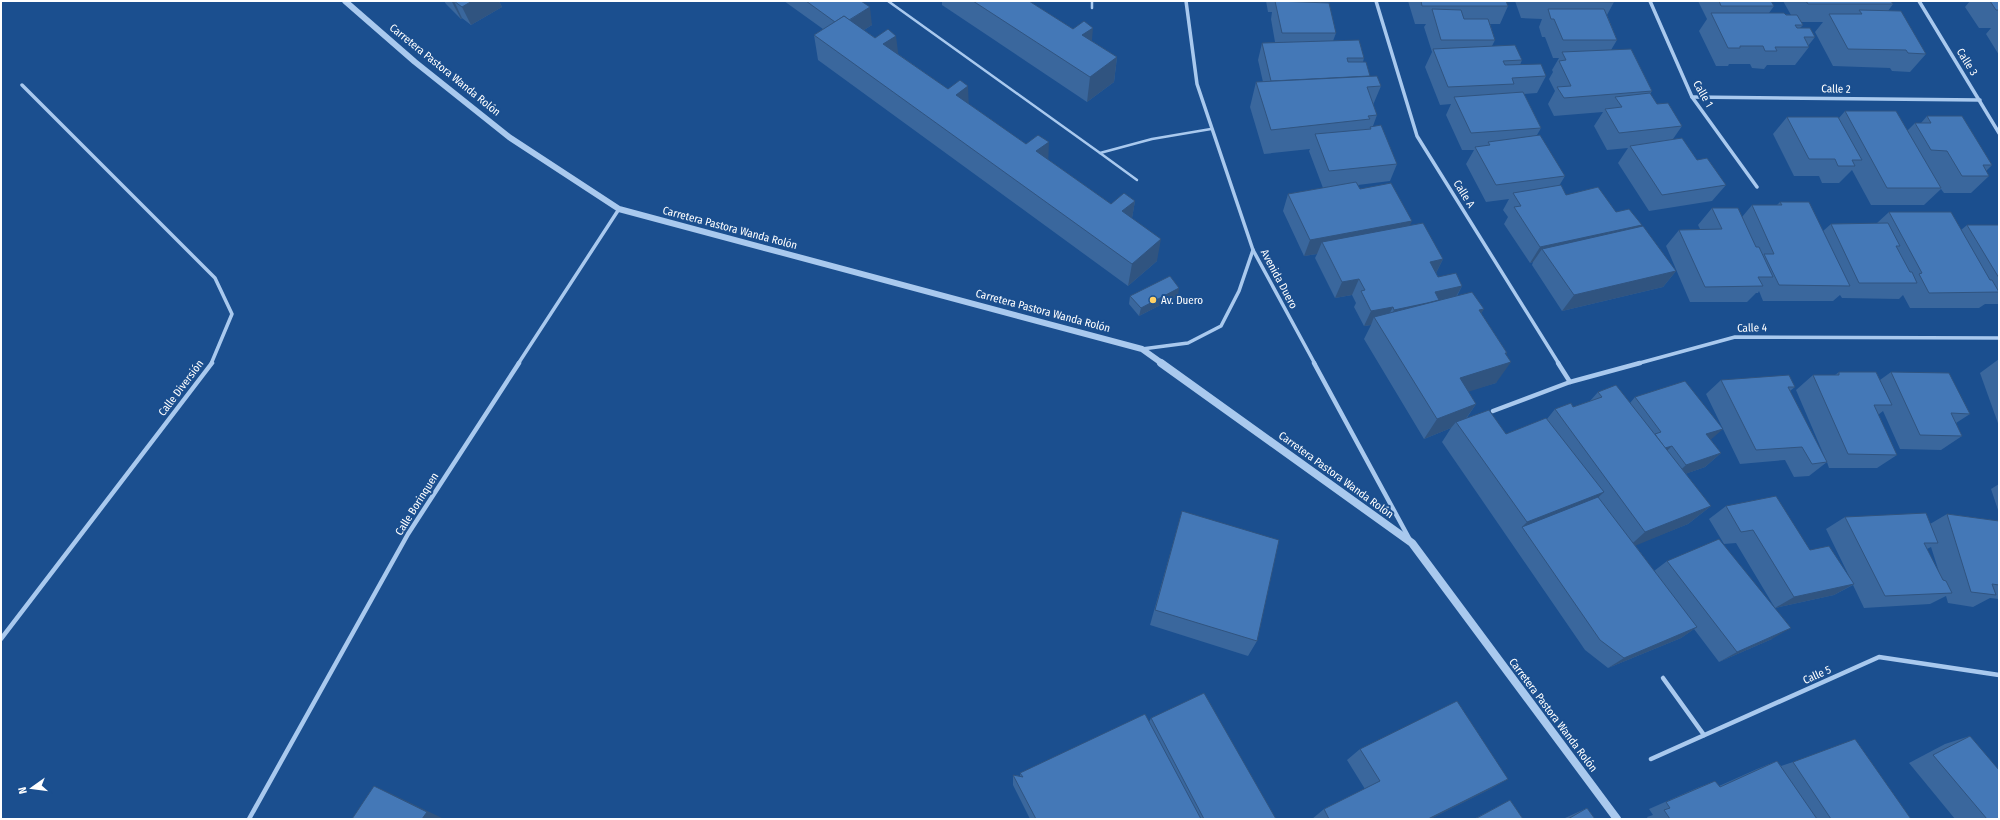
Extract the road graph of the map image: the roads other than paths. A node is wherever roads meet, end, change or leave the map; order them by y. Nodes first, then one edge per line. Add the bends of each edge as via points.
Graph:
1 (345, 1) edge
2 (888, 1) edge
3 (1092, 1) edge
4 (1186, 1) edge
5 (1376, 1) edge
6 (1650, 1) edge
7 (1918, 1) edge
8 (1092, 8) dead end
9 (22, 85) dead end
10 (1692, 97) junction
11 (1980, 100) junction
12 (1211, 129) junction
13 (1999, 132) edge
14 (1100, 153) junction
15 (1137, 180) dead end
16 (1757, 187) dead end
17 (619, 209) junction
18 (1253, 250) junction
19 (1999, 338) edge
20 (1142, 349) junction
21 (1570, 382) junction
22 (1493, 411) dead end
23 (1412, 544) junction
24 (1, 639) edge
25 (1999, 675) edge
26 (1663, 678) dead end
27 (1704, 734) junction
28 (1651, 759) dead end
29 (249, 819) edge
30 (1617, 819) edge

1 - 17 street, Carretera Pastora Wanda Rolón via 415,62 509,137
2 - 14 lane
3 - 8 lane
4 - 12 street, Avenida Duero via 1197,84
5 - 21 street, Calle A via 1417,136
6 - 10 street, Calle 1
7 - 11 street, Calle 3
9 - 24 street, Calle Diversión via 215,278 232,314 212,363
10 - 11 street, Calle 2
10 - 16 street, Calle 1
11 - 13 street, Calle 3
12 - 14 lane via 1152,139
12 - 18 street, Avenida Duero
14 - 15 lane
17 - 20 street, Carretera Pastora Wanda Rolón
17 - 29 street, Calle Borinquen via 408,534
18 - 20 street via 1239,291 1221,326 1188,343
18 - 23 street, Avenida Duero
19 - 21 street, Calle 4 via 1735,337
20 - 23 street, Carretera Pastora Wanda Rolón
21 - 22 street, Calle 4
23 - 30 street, Carretera Pastora Wanda Rolón
25 - 27 street, Calle 5 via 1879,657
26 - 27 street
27 - 28 street, Calle 5

